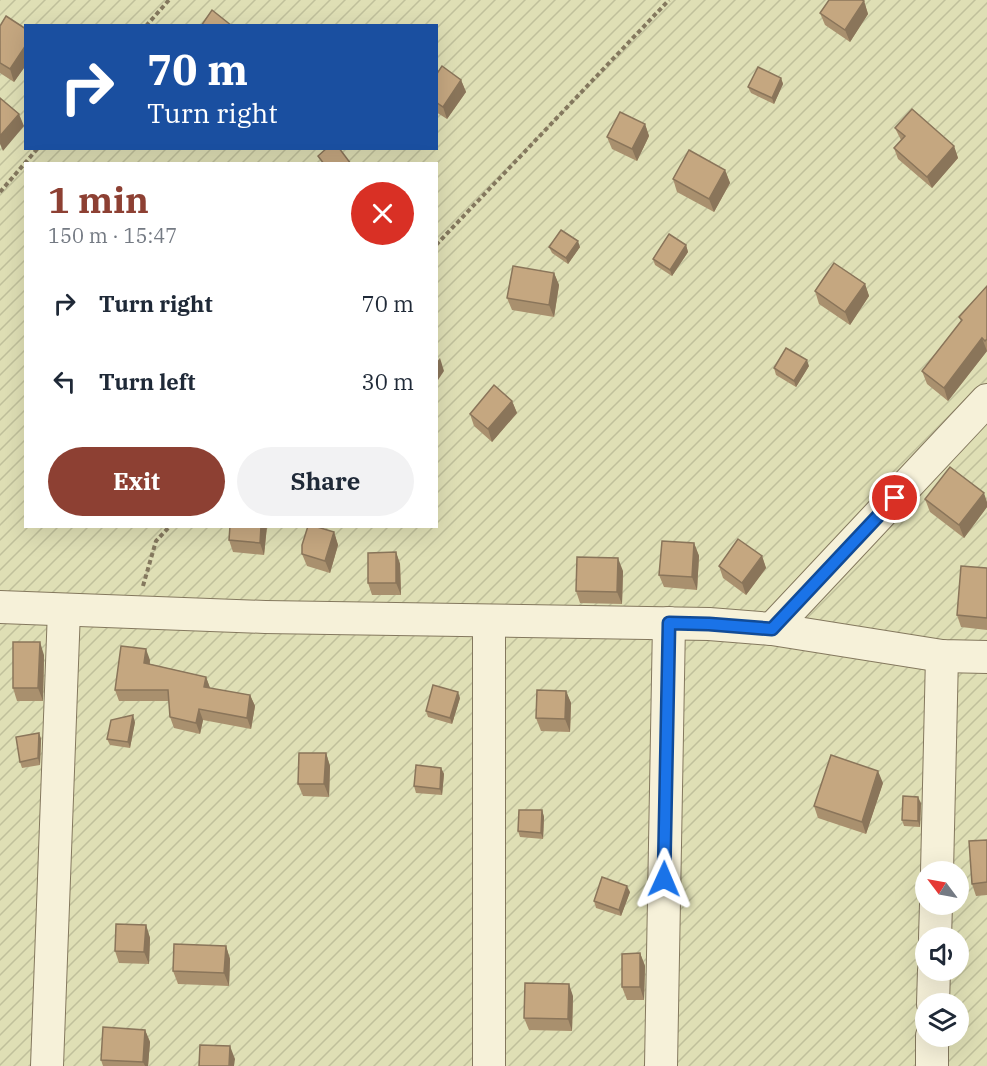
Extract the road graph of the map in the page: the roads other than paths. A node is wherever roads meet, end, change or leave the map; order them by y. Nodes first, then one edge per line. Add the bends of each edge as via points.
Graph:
1 (987, 400) edge
2 (0, 607) edge
3 (64, 610) junction
4 (489, 621) junction
5 (669, 623) junction
6 (772, 629) junction
7 (942, 656) junction
8 (987, 657) edge
9 (937, 861) edge
10 (933, 1047) edge
11 (47, 1066) edge
12 (489, 1066) edge
13 (661, 1066) edge
14 (932, 1066) edge

1 - 6 street
2 - 3 street
3 - 4 street
3 - 11 street
4 - 5 street
4 - 12 street
5 - 6 street
5 - 13 street
6 - 7 street
7 - 8 street
7 - 9 street
10 - 14 street

